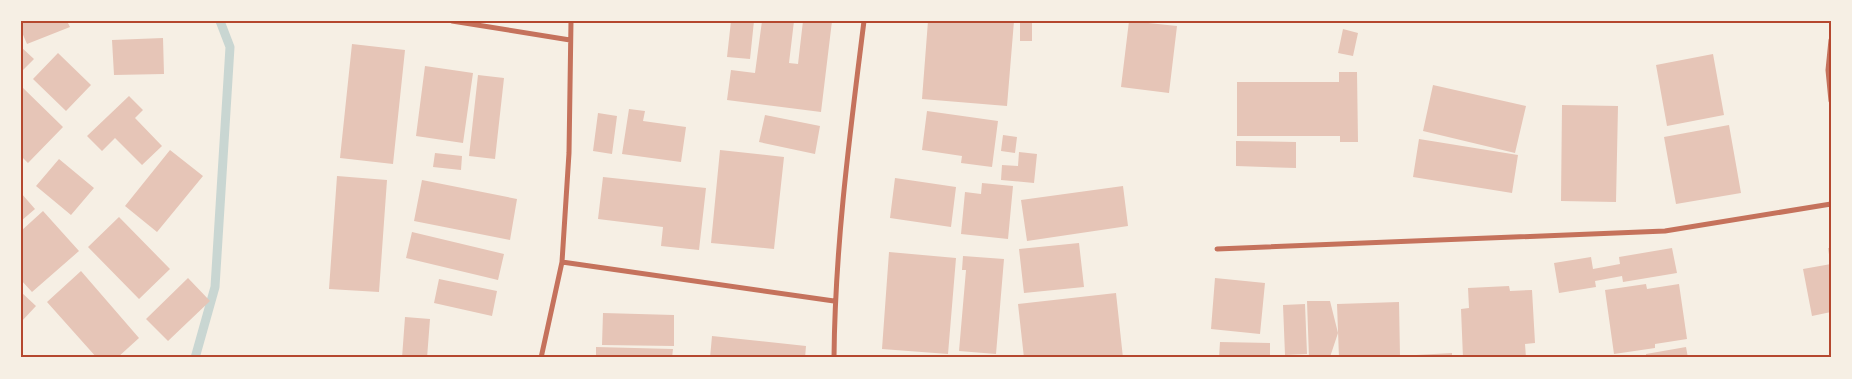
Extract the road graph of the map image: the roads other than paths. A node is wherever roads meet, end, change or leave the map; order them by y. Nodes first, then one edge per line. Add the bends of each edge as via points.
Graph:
1 (452, 21) edge
2 (571, 21) edge
3 (864, 21) edge
4 (570, 40) junction
5 (1831, 40) edge
6 (1831, 101) edge
7 (1831, 204) edge
8 (1217, 249) dead end
9 (562, 262) junction
10 (834, 301) junction
11 (541, 358) edge
12 (834, 358) edge

1 - 4 street
2 - 4 street
3 - 10 street
4 - 9 street via 569,153
5 - 6 street via 1828,70
7 - 8 street via 1665,231
9 - 10 street
9 - 11 street
10 - 12 street

